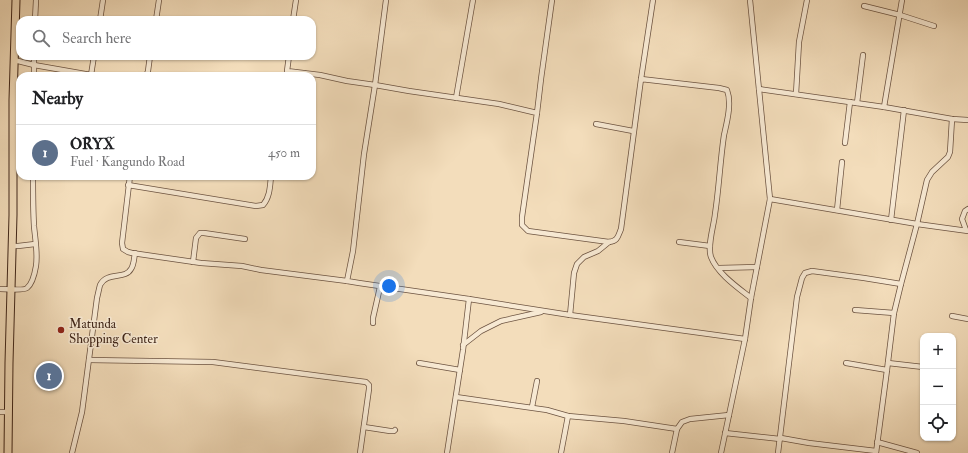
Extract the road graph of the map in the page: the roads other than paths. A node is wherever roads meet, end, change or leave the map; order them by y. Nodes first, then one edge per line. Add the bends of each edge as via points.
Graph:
1 (16, 0) edge
2 (36, 0) edge
3 (103, 0) edge
4 (159, 0) edge
5 (296, 0) edge
6 (386, 0) edge
7 (473, 0) edge
8 (552, 0) edge
9 (653, 0) edge
10 (750, 0) edge
11 (807, 0) edge
12 (902, 0) edge
13 (864, 6) dead end
14 (900, 15) junction
15 (16, 16) edge
16 (35, 16) edge
17 (101, 16) edge
18 (157, 16) edge
19 (294, 16) edge
20 (934, 26) dead end
21 (16, 51) edge
22 (863, 54) dead end
23 (14, 60) junction
24 (34, 60) edge
25 (94, 60) edge
26 (149, 60) edge
27 (288, 60) edge
28 (34, 64) junction
29 (34, 72) edge
30 (73, 72) edge
31 (92, 72) edge
32 (148, 72) edge
33 (286, 72) edge
34 (316, 76) edge
35 (16, 77) edge
36 (641, 79) junction
37 (375, 85) junction
38 (759, 89) junction
39 (796, 94) junction
40 (456, 98) junction
41 (850, 102) junction
42 (858, 103) junction
43 (884, 106) junction
44 (904, 110) junction
45 (537, 113) junction
46 (952, 119) junction
47 (968, 120) edge
48 (596, 124) dead end
49 (634, 131) junction
50 (16, 137) edge
51 (845, 143) dead end
52 (842, 162) dead end
53 (33, 180) edge
54 (129, 180) edge
55 (270, 180) edge
56 (128, 186) junction
57 (770, 199) junction
58 (968, 209) edge
59 (836, 210) junction
60 (891, 220) junction
61 (917, 224) junction
62 (967, 231) edge
63 (245, 239) dead end
64 (609, 242) junction
65 (679, 242) dead end
66 (36, 244) junction
67 (12, 246) junction
68 (710, 246) junction
69 (135, 253) junction
70 (193, 262) junction
71 (757, 267) junction
72 (718, 268) junction
73 (347, 281) junction
74 (901, 284) junction
75 (380, 287) junction
76 (0, 289) edge
77 (11, 289) junction
78 (751, 298) junction
79 (469, 299) junction
80 (855, 310) dead end
81 (544, 311) junction
82 (894, 313) junction
83 (570, 315) junction
84 (952, 316) dead end
85 (968, 319) edge
86 (373, 323) dead end
87 (745, 339) junction
88 (463, 345) junction
89 (89, 360) junction
90 (888, 362) junction
91 (419, 363) dead end
92 (846, 363) dead end
93 (920, 367) edge
94 (460, 370) junction
95 (887, 370) junction
96 (537, 381) dead end
97 (456, 397) junction
98 (532, 407) junction
99 (0, 412) edge
100 (8, 412) junction
101 (729, 415) junction
102 (568, 416) junction
103 (364, 427) junction
104 (677, 429) junction
105 (395, 430) dead end
106 (726, 433) junction
107 (781, 439) junction
108 (877, 442) junction
109 (876, 452) edge
110 (8, 453) edge
111 (72, 453) edge
112 (360, 453) edge
113 (447, 453) edge
114 (561, 453) edge
115 (672, 453) edge
116 (721, 453) edge
117 (778, 453) edge
118 (916, 453) edge

1 - 15 highway
2 - 16 street
3 - 17 street
4 - 18 street
5 - 19 street
6 - 37 street
7 - 40 street
8 - 45 street
9 - 36 street
10 - 38 street
11 - 39 street via 800,42
12 - 14 street
13 - 14 street
14 - 20 street
14 - 43 street
21 - 23 highway
22 - 42 street
23 - 28 street
23 - 35 highway
24 - 28 street
25 - 31 street
26 - 32 street
27 - 33 street
28 - 29 street
28 - 30 street
34 - 37 street
36 - 49 street
36 - 68 street via 719,88 727,90 730,96
37 - 40 street
37 - 73 street
38 - 39 street
38 - 57 street
39 - 41 street
40 - 45 street
41 - 42 street
41 - 51 street
42 - 43 street
43 - 44 street
44 - 46 street
44 - 60 street
45 - 64 street via 522,225 533,232
46 - 47 street
46 - 61 street via 950,152 927,180
48 - 49 street
49 - 64 street via 621,229 618,239
50 - 67 highway
52 - 59 street
53 - 66 street
54 - 56 street
55 - 56 street via 265,202 256,206
56 - 69 street via 122,243 123,249
57 - 59 street
57 - 71 street
58 - 62 street via 962,219
59 - 60 street
60 - 61 street
61 - 62 street
61 - 74 street
63 - 70 street via 200,233 196,238
64 - 83 street via 576,264
65 - 68 street
66 - 67 street
66 - 77 street via 36,265 31,282 26,290
67 - 77 highway
68 - 72 street via 710,255
69 - 70 street
69 - 89 street via 131,270 105,279 101,284
70 - 73 street via 242,266
71 - 72 street
71 - 78 street
72 - 78 street
73 - 75 street
74 - 82 street
74 - 107 street via 812,271 805,273 797,296
75 - 79 street
75 - 86 street
76 - 77 street
77 - 100 highway
78 - 87 street
79 - 81 street
79 - 88 street
80 - 82 street
81 - 83 street
81 - 88 street via 501,321 481,331
82 - 90 street
83 - 87 street
84 - 85 street
87 - 101 street
88 - 94 street
89 - 103 street via 213,362 366,382 369,389
89 - 111 street via 82,412
90 - 93 street
90 - 95 street
91 - 94 street
92 - 95 street
94 - 97 street
95 - 108 street
96 - 98 street
97 - 98 street
97 - 113 street
98 - 102 street
99 - 100 street
100 - 110 highway
101 - 104 street via 690,419 682,422
101 - 106 street
102 - 104 street
102 - 114 street
103 - 105 street
103 - 112 street
104 - 115 street
106 - 107 street
106 - 116 street
107 - 109 street
107 - 117 street
108 - 109 street
108 - 118 street

